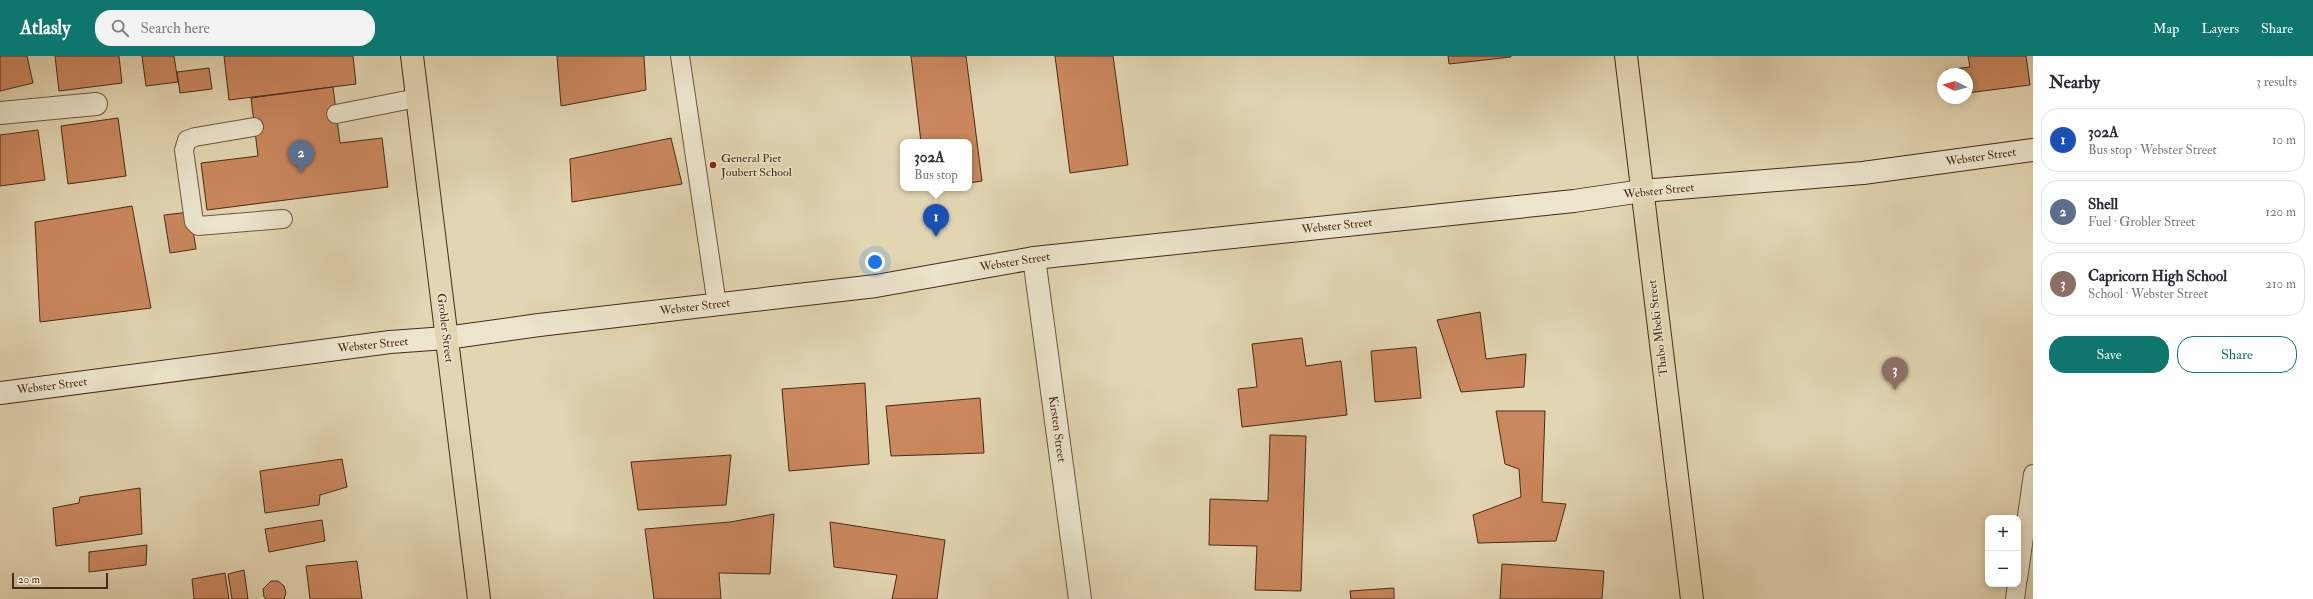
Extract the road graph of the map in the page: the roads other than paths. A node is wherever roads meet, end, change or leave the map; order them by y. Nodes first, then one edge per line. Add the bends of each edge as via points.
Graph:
1 (412, 56) edge
2 (680, 56) edge
3 (1626, 56) edge
4 (417, 98) junction
5 (96, 104) dead end
6 (0, 114) edge
7 (336, 114) dead end
8 (254, 127) dead end
9 (2033, 150) edge
10 (1642, 191) junction
11 (283, 219) dead end
12 (1034, 258) junction
13 (717, 305) junction
14 (446, 338) junction
15 (0, 393) edge
16 (2033, 474) edge
17 (2021, 558) edge
18 (2017, 587) edge
19 (480, 599) edge
20 (1080, 599) edge
21 (1692, 599) edge
22 (2015, 599) edge

1 - 4 main road, Grobler Street
2 - 13 lane
3 - 10 main road, Thabo Mbeki Street
4 - 7 lane
4 - 14 main road, Grobler Street
5 - 6 street
8 - 11 lane via 187,140 184,150 194,222 198,226
9 - 10 street, Webster Street via 1863,172
10 - 12 street, Webster Street via 1574,201
10 - 21 main road, Thabo Mbeki Street
12 - 13 street, Webster Street via 876,286
12 - 20 street, Kirsten Street
13 - 14 street, Webster Street
14 - 15 street, Webster Street via 390,342
14 - 19 main road, Grobler Street
16 - 17 lane
18 - 22 lane

